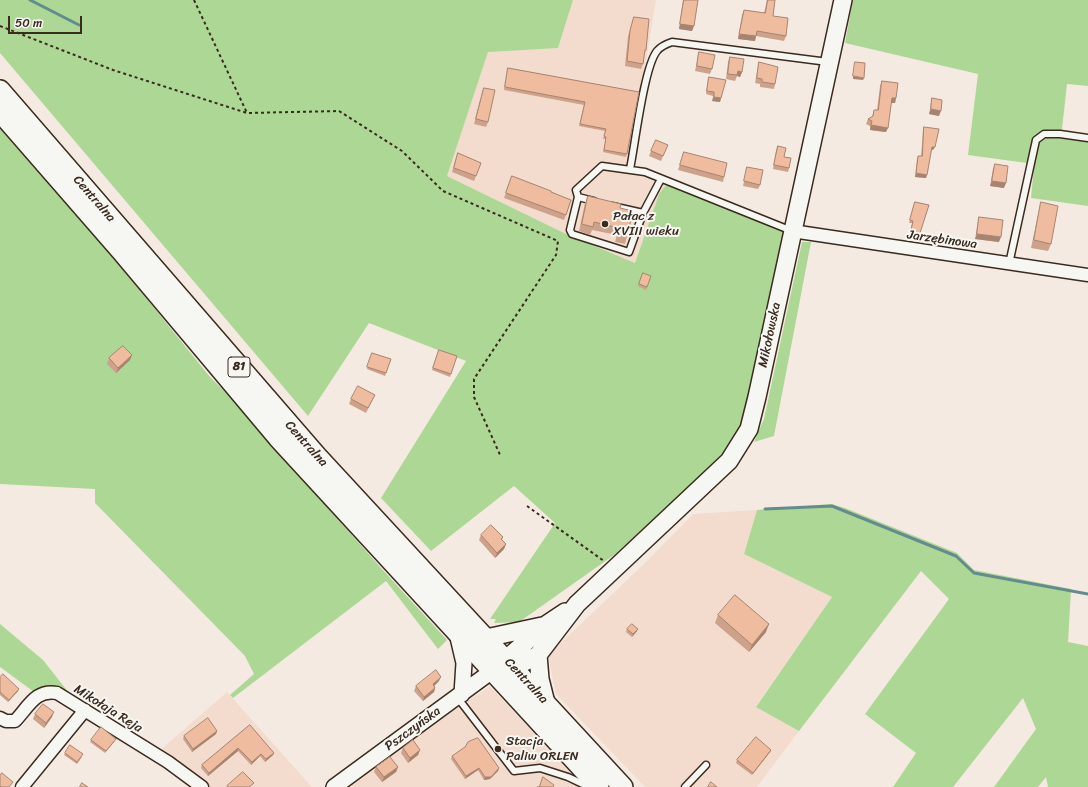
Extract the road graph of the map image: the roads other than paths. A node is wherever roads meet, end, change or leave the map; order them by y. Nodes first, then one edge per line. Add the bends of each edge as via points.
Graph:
1 (843, 0) edge
2 (829, 62) junction
3 (0, 90) edge
4 (0, 112) edge
5 (1088, 138) edge
6 (630, 169) junction
7 (661, 179) junction
8 (578, 197) junction
9 (600, 203) edge
10 (607, 204) edge
11 (643, 213) junction
12 (792, 231) junction
13 (1009, 264) junction
14 (1088, 275) edge
15 (577, 604) junction
16 (544, 626) junction
17 (457, 633) junction
18 (486, 638) junction
19 (538, 655) junction
20 (504, 666) junction
21 (460, 695) junction
22 (546, 703) junction
23 (84, 710) junction
24 (0, 718) edge
25 (706, 765) dead end
26 (22, 787) edge
27 (202, 787) edge
28 (334, 787) edge
29 (589, 787) edge
30 (600, 787) edge
31 (623, 787) edge
32 (685, 787) edge

1 - 2 main road, Mikołowska
2 - 6 lane via 672,42 663,45 656,52 646,80
2 - 12 main road, Mikołowska
3 - 18 main road, Centralna / 81 via 307,445
4 - 17 main road, Centralna / 81 via 166,303 278,438
5 - 13 lane via 1044,134 1036,140
6 - 7 lane
6 - 8 lane via 602,166 576,190
7 - 11 lane
7 - 12 lane
8 - 9 lane
8 - 11 lane via 570,230 572,234 629,252
10 - 11 lane
12 - 13 street, Jarzębinowa
12 - 15 main road, Mikołowska via 749,429 729,461
13 - 14 street, Jarzębinowa
15 - 16 main road, Mikołowska
15 - 19 main road, Mikołowska
16 - 18 main road
16 - 20 main road, Mikołowska
17 - 20 main road, Centralna / 81
17 - 21 street via 464,663
18 - 20 main road, Centralna / 81
19 - 20 main road, Mikołowska
19 - 22 main road
20 - 21 street, Pszczyńska
20 - 22 main road, Centralna / 81
20 - 30 main road, Centralna / 81
21 - 28 street, Pszczyńska
21 - 29 lane via 514,771 540,768
22 - 31 main road, Centralna / 81
23 - 24 street, Mikołaja Reja via 47,691 39,695 16,721
23 - 26 street
23 - 27 street, Mikołaja Reja via 168,762
25 - 32 lane

